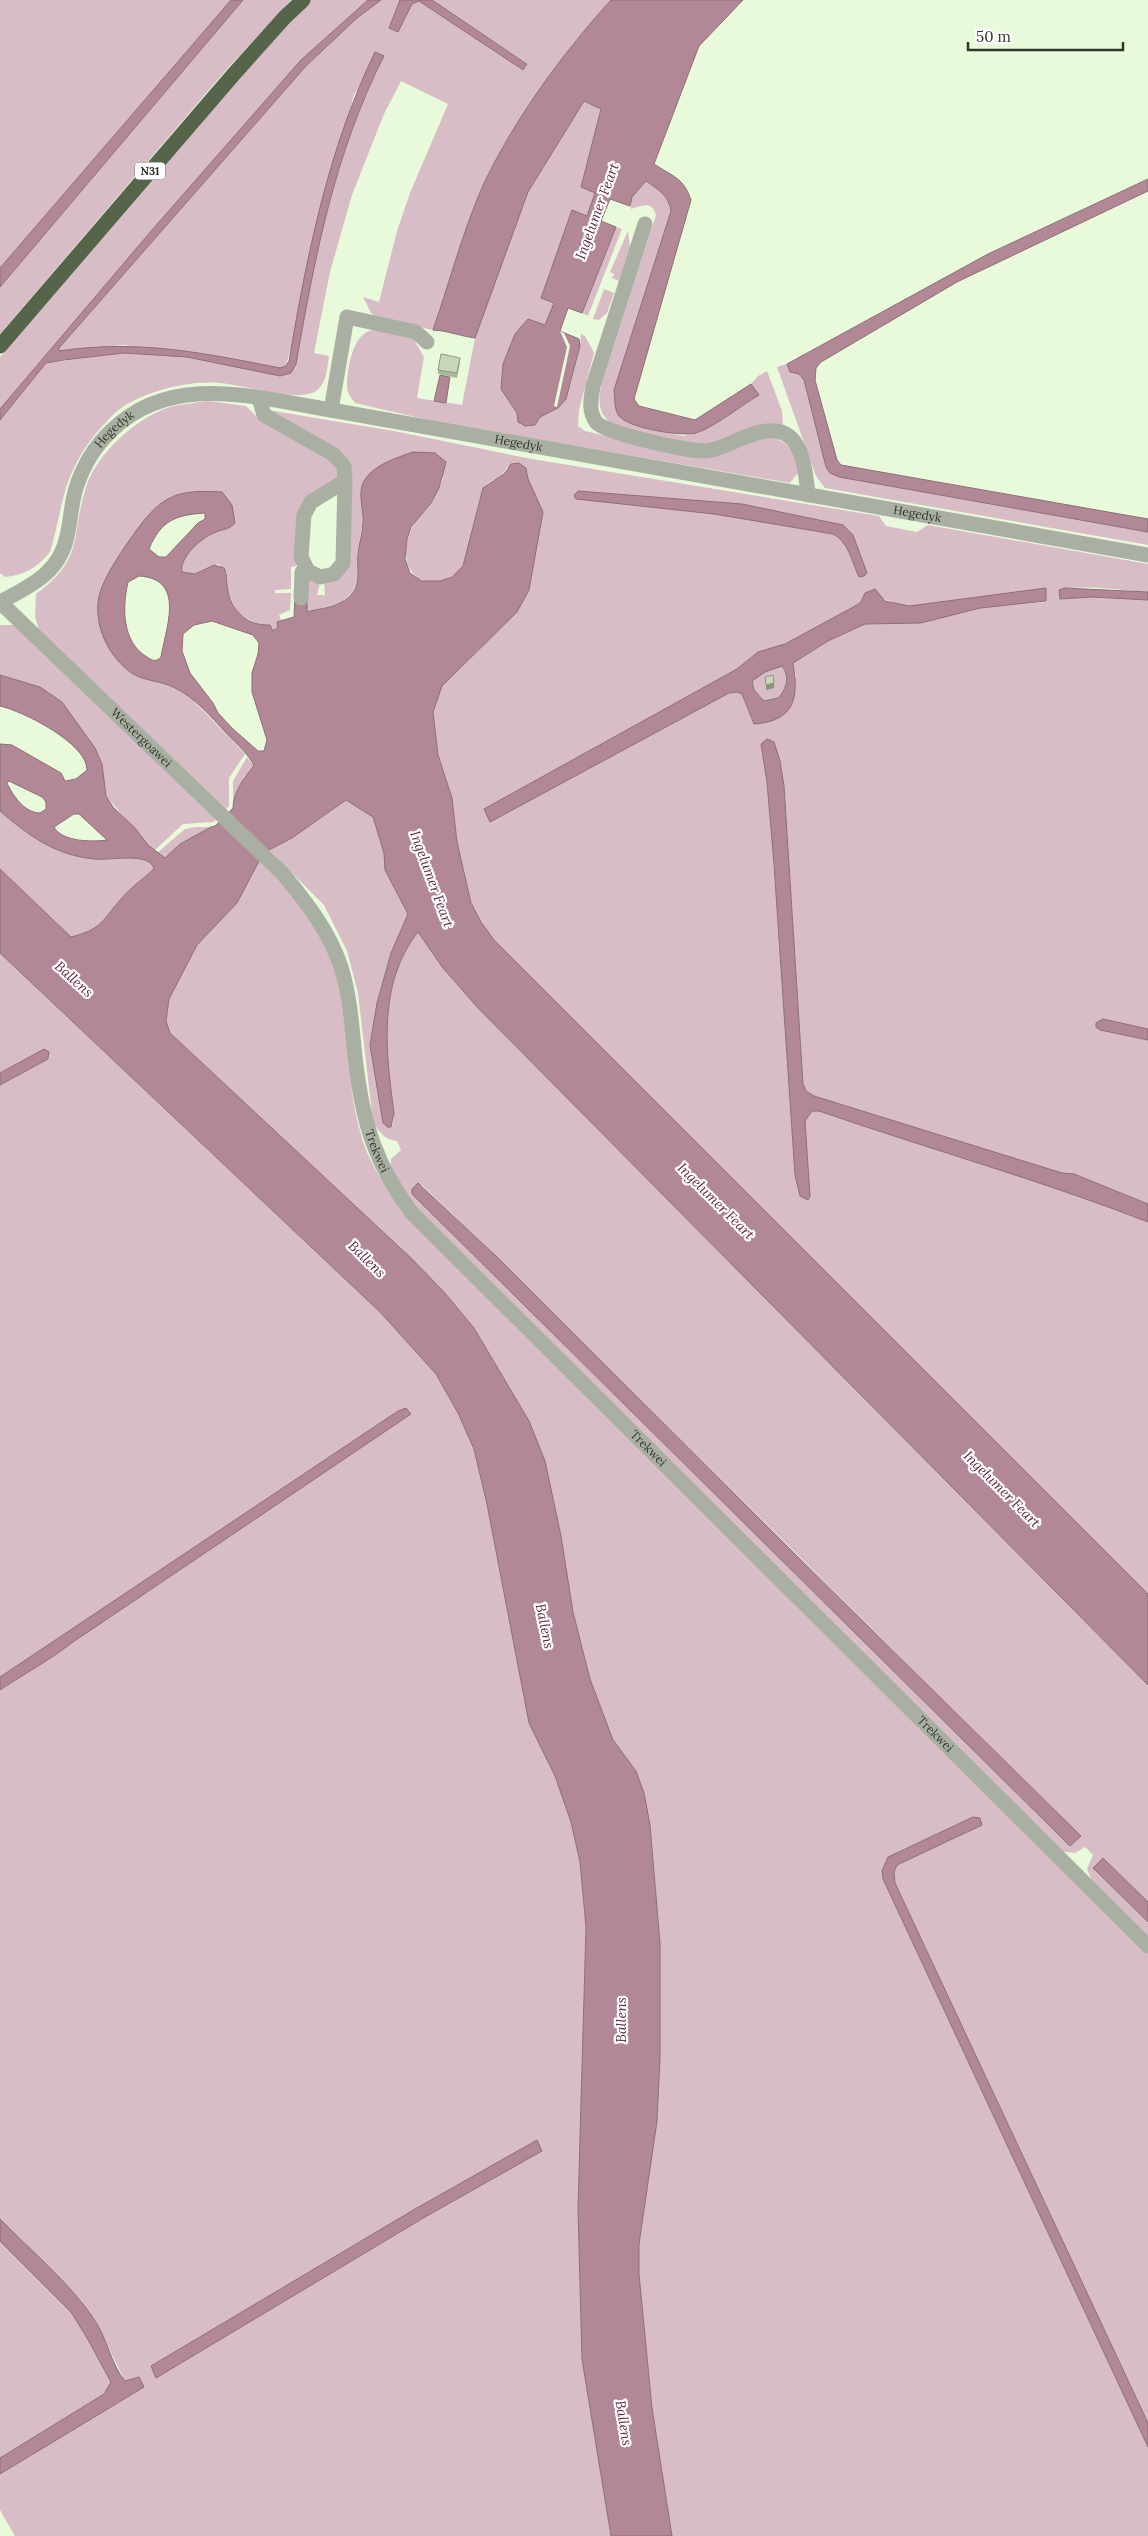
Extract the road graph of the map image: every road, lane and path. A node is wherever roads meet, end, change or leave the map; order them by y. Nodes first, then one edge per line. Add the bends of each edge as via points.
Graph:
1 (303, 0) edge
2 (644, 224) dead end
3 (427, 342) dead end
4 (0, 346) edge
5 (259, 398) junction
6 (330, 410) junction
7 (345, 481) junction
8 (808, 496) junction
9 (1148, 555) edge
10 (306, 568) junction
11 (301, 598) dead end
12 (0, 602) edge
13 (283, 874) joint
14 (1148, 1946) edge

1 - 4 highway, N31 via 233,75
2 - 8 street via 593,386 590,411 597,424 616,434 700,451 716,449 757,433 779,432 796,443 803,455
3 - 6 street via 416,332 347,317
5 - 6 street, Hegedyk
5 - 7 street via 264,415 339,459 344,466
5 - 12 street, Hegedyk via 208,392 180,394 146,406 119,423 94,449 79,478 65,545 55,566 38,581
6 - 8 street, Hegedyk
7 - 10 street via 306,508 302,557
7 - 10 street via 343,563 339,570 327,576 314,575
8 - 9 street, Hegedyk
10 - 11 street via 302,572
12 - 13 street, Westergoawei
13 - 14 street, Trekwei via 313,910 333,946 346,987 359,1086 369,1133 387,1177 412,1213

